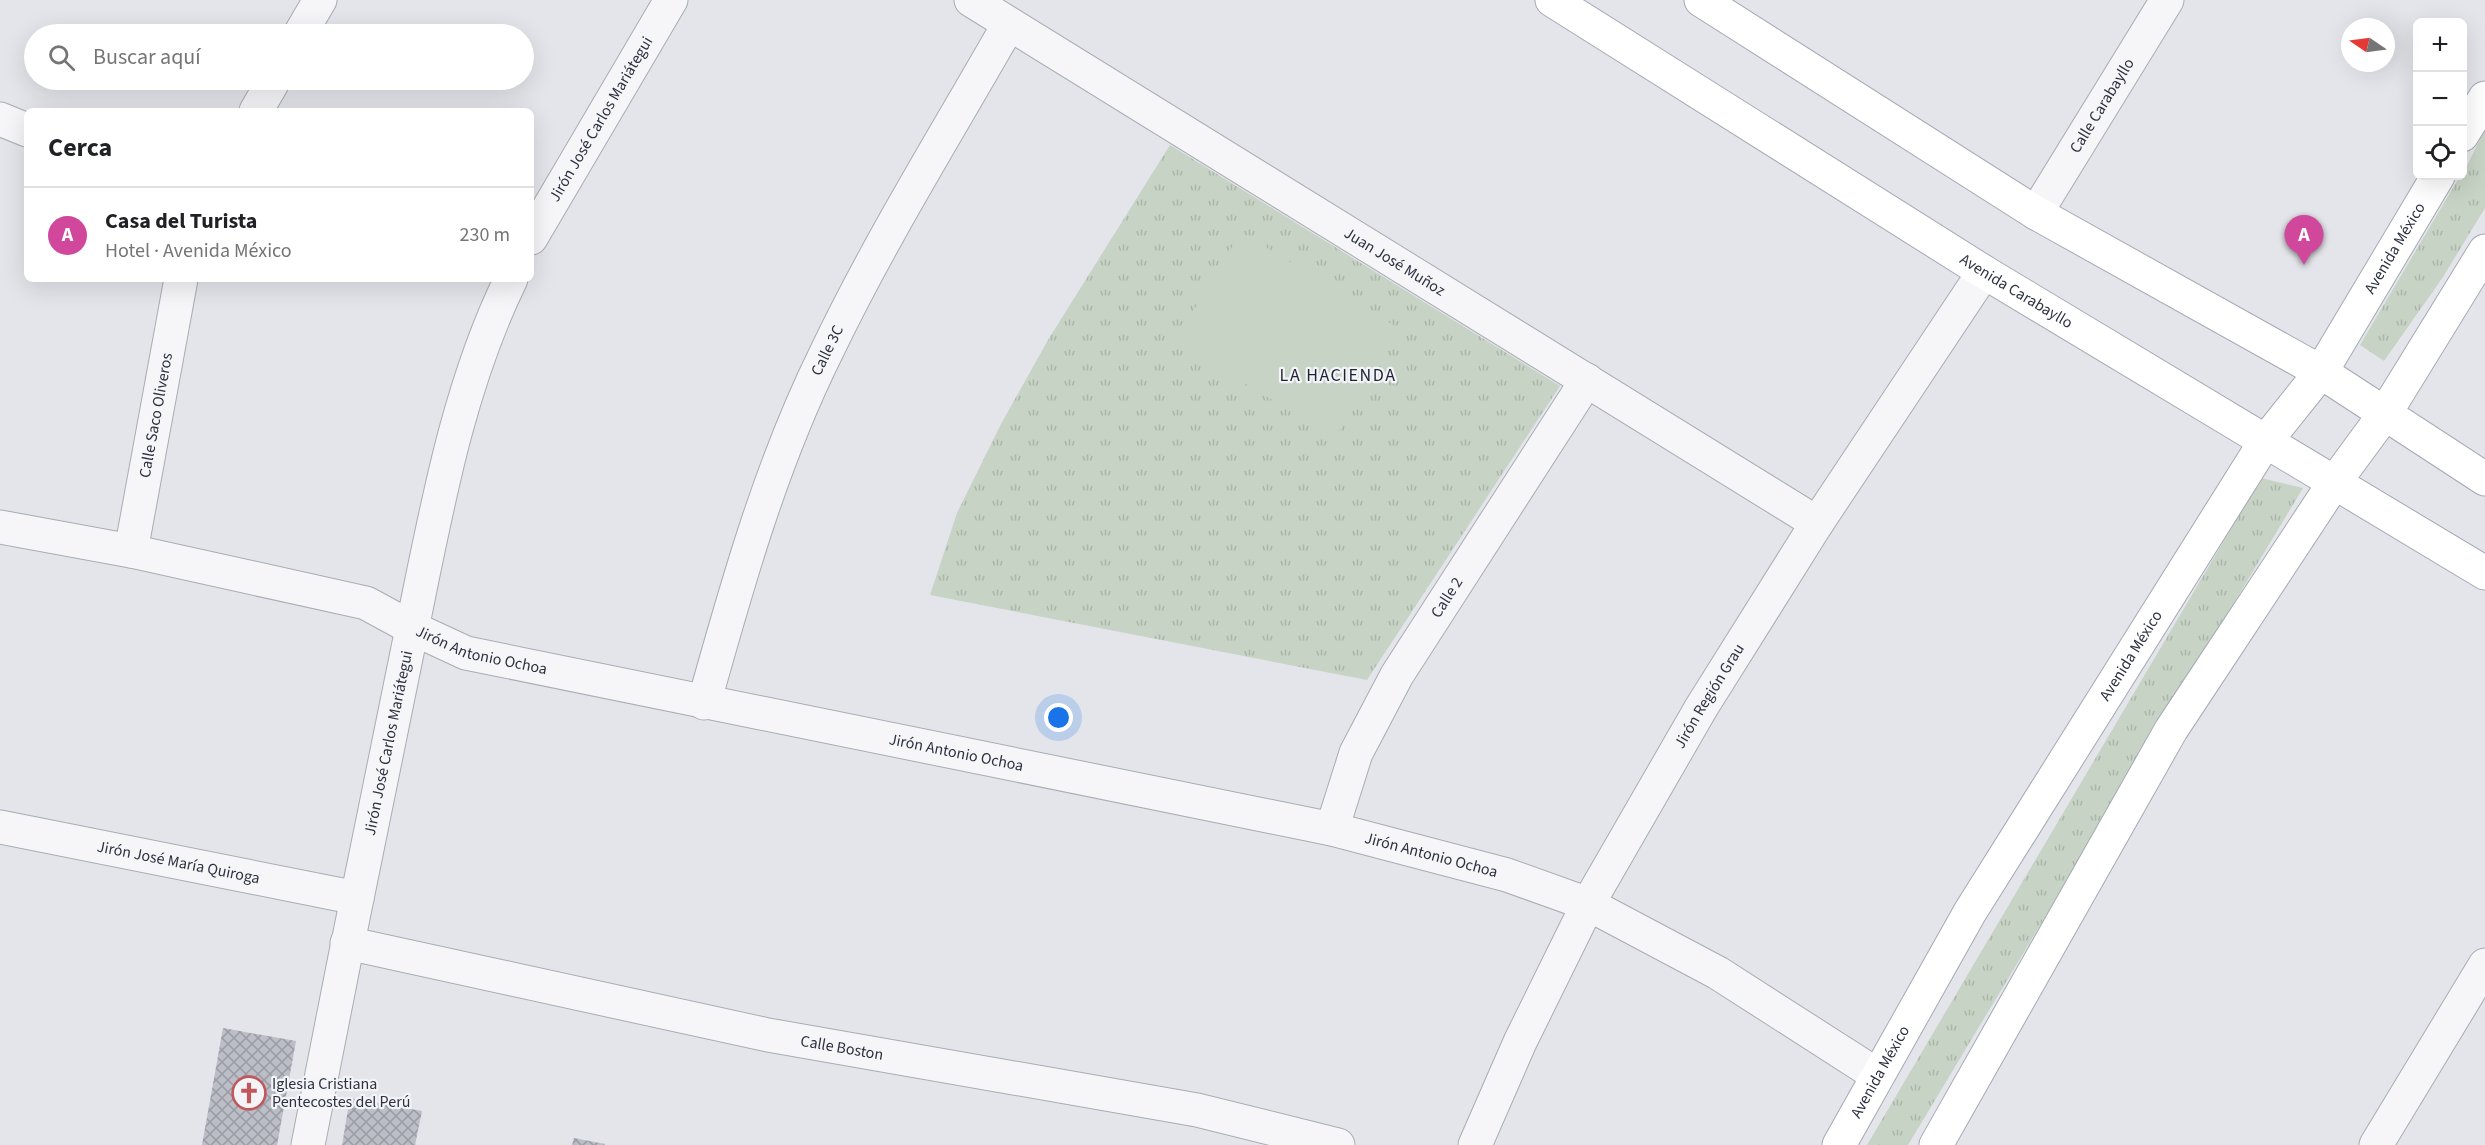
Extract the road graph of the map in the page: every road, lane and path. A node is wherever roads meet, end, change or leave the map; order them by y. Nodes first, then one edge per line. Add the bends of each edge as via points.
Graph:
1 (320, 0) edge
2 (671, 0) edge
3 (971, 0) edge
4 (1552, 0) edge
5 (1701, 0) edge
6 (2167, 0) edge
7 (306, 24) edge
8 (1009, 24) junction
9 (268, 90) edge
10 (2485, 98) edge
11 (258, 108) edge
12 (0, 119) edge
13 (2467, 128) edge
14 (24, 129) edge
15 (2436, 180) edge
16 (2036, 213) junction
17 (534, 233) edge
18 (2485, 251) edge
19 (1984, 272) junction
20 (180, 282) edge
21 (510, 282) edge
22 (2321, 372) junction
23 (1587, 380) junction
24 (2384, 415) junction
25 (2265, 442) junction
26 (2485, 479) edge
27 (2334, 483) junction
28 (1817, 524) junction
29 (0, 527) edge
30 (130, 551) junction
31 (2485, 573) edge
32 (412, 628) junction
33 (704, 703) junction
34 (0, 826) edge
35 (1332, 829) junction
36 (357, 898) junction
37 (1588, 904) junction
38 (347, 943) junction
39 (2485, 965) edge
40 (1877, 1075) junction
41 (308, 1145) edge
42 (1338, 1145) edge
43 (1475, 1145) edge
44 (1839, 1145) edge
45 (1936, 1145) edge
46 (2376, 1145) edge

1 - 7 street
2 - 17 street, Jirón José Carlos Mariátegui
3 - 8 street, Juan José Muñoz
4 - 19 main road, Avenida Carabayllo
5 - 16 main road
6 - 16 street, Calle Carabayllo
8 - 23 street, Juan José Muñoz
8 - 33 street, Calle 3C via 825,354 743,566
9 - 11 street
10 - 13 main road
12 - 14 street
15 - 22 main road, Avenida México
16 - 22 main road
18 - 24 main road
19 - 25 main road, Avenida Carabayllo
19 - 28 street, Jirón Región Grau
20 - 30 street, Calle Saco Oliveros
21 - 32 street, Jirón José Carlos Mariátegui via 482,345 459,415
22 - 24 main road
22 - 25 main road, Avenida México
23 - 28 street, Juan José Muñoz
23 - 35 street, Calle 2 via 1397,675 1356,753
24 - 26 main road
24 - 27 main road
25 - 27 main road, Avenida Carabayllo
25 - 40 main road, Avenida México via 1970,912
27 - 31 main road, Avenida Carabayllo
27 - 45 main road via 2171,730
28 - 37 street, Jirón Región Grau via 1701,708
29 - 30 street, Jirón Antonio Ochoa
30 - 32 street, Jirón Antonio Ochoa via 366,603
32 - 33 street, Jirón Antonio Ochoa via 466,653
32 - 36 street, Jirón José Carlos Mariátegui
33 - 35 street, Jirón Antonio Ochoa
34 - 36 street, Jirón José María Quiroga
35 - 37 street, Jirón Antonio Ochoa via 1507,875
36 - 38 street, Jirón José Carlos Mariátegui
37 - 40 street, Jirón Antonio Ochoa via 1718,973
37 - 43 street, Jirón Región Grau
38 - 41 street, Jirón José Carlos Mariátegui
38 - 42 street, Calle Boston via 768,1035 1197,1110
39 - 46 street
40 - 44 main road, Avenida México

